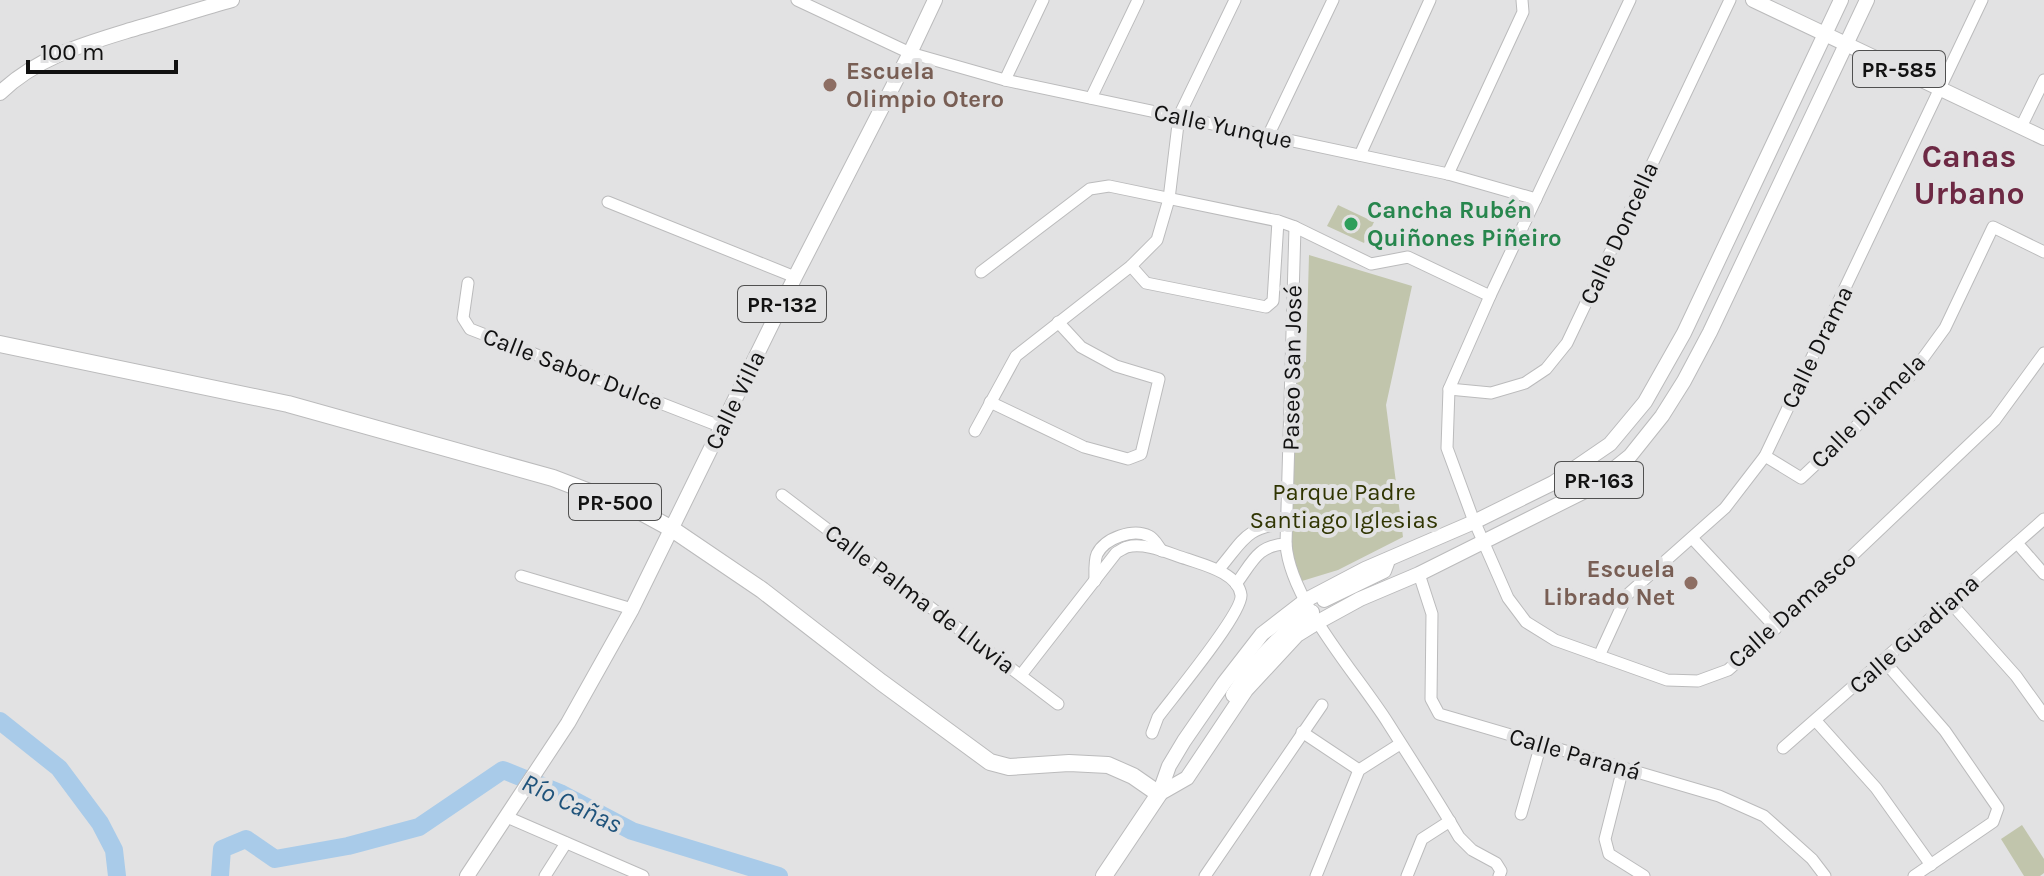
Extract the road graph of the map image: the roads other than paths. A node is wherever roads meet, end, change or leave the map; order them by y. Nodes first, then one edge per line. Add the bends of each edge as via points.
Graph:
1 (232, 0) edge
2 (797, 0) edge
3 (935, 0) edge
4 (1043, 0) edge
5 (1138, 0) edge
6 (1235, 0) edge
7 (1333, 0) edge
8 (1430, 0) edge
9 (1522, 0) edge
10 (1630, 0) edge
11 (1730, 0) edge
12 (1753, 0) edge
13 (1841, 0) edge
14 (1867, 0) edge
15 (1982, 0) edge
16 (1826, 34) junction
17 (1846, 44) junction
18 (910, 53) junction
19 (1005, 80) junction
20 (2044, 80) edge
21 (1940, 89) junction
22 (0, 93) edge
23 (1091, 98) junction
24 (1179, 116) junction
25 (2021, 127) junction
26 (1268, 136) junction
27 (2044, 138) edge
28 (1360, 155) junction
29 (1448, 174) junction
30 (1169, 199) junction
31 (1536, 199) junction
32 (608, 202) dead end
33 (1278, 221) junction
34 (1295, 227) junction
35 (2044, 252) edge
36 (1131, 266) junction
37 (981, 272) dead end
38 (795, 277) junction
39 (468, 283) dead end
40 (1490, 296) junction
41 (1058, 322) junction
42 (0, 344) edge
43 (2044, 353) edge
44 (1449, 389) junction
45 (990, 402) junction
46 (722, 427) junction
47 (975, 431) dead end
48 (1765, 456) junction
49 (782, 495) dead end
50 (2044, 519) edge
51 (1288, 522) junction
52 (1474, 522) junction
53 (672, 529) junction
54 (1692, 538) junction
55 (1483, 543) junction
56 (2017, 543) junction
57 (1286, 544) junction
58 (1219, 569) junction
59 (1419, 574) junction
60 (2044, 574) edge
61 (521, 576) dead end
62 (1236, 584) junction
63 (1950, 602) junction
64 (632, 609) junction
65 (1312, 610) junction
66 (1776, 628) junction
67 (1599, 656) junction
68 (1884, 661) junction
69 (1021, 675) junction
70 (1058, 704) dead end
71 (1322, 705) dead end
72 (2044, 715) edge
73 (1816, 721) junction
74 (1302, 732) junction
75 (1152, 733) dead end
76 (1400, 744) junction
77 (1541, 744) junction
78 (1783, 748) dead end
79 (1623, 768) junction
80 (1359, 770) junction
81 (1159, 794) junction
82 (511, 811) junction
83 (1521, 814) dead end
84 (1450, 821) junction
85 (566, 843) junction
86 (1931, 865) junction
87 (467, 876) edge
88 (545, 876) edge
89 (643, 876) edge
90 (1104, 876) edge
91 (1205, 876) edge
92 (1316, 876) edge
93 (1407, 876) edge
94 (1499, 876) edge
95 (1644, 876) edge
96 (1825, 876) edge
97 (1914, 876) edge

1 - 22 main road via 54,56
2 - 18 street, Calle Yunque
3 - 18 main road, Calle Villa / PR-132
4 - 19 street
5 - 23 street
6 - 24 street
7 - 26 street
8 - 28 street
9 - 29 street via 1523,12
10 - 31 street, Calle Damasco
11 - 44 street, Calle Doncella via 1567,343 1546,369 1525,383 1491,393
12 - 16 main road, PR-585
13 - 16 main road, PR-163
14 - 17 main road, PR-163
15 - 21 street, Calle Drama
16 - 17 main road, PR-585
16 - 52 main road, PR-163 via 1684,333 1645,402 1610,444 1553,483
17 - 21 main road, PR-585
17 - 55 main road, PR-163 via 1710,332 1662,416 1630,456 1589,489
18 - 19 street, Calle Yunque
18 - 38 main road, Calle Villa / PR-132
19 - 23 street, Calle Yunque
20 - 25 street
21 - 25 main road, PR-585
21 - 48 street, Calle Drama
23 - 24 street, Calle Yunque
24 - 26 street, Calle Yunque
24 - 30 street
25 - 27 main road, PR-585
26 - 28 street, Calle Yunque
28 - 29 street, Calle Yunque
29 - 31 street, Calle Yunque
30 - 33 street
30 - 36 street via 1157,240
30 - 37 street via 1109,186 1090,189
31 - 40 street, Calle Damasco
32 - 38 street
33 - 34 street
33 - 36 street via 1273,301 1266,307 1146,283
34 - 40 street via 1371,264 1408,257
34 - 51 street, Paseo San José
35 - 48 street, Calle Diamela via 1993,227 1945,328 1910,376 1801,478
36 - 41 street
38 - 46 main road, Calle Villa / PR-132
39 - 46 street, Calle Sabor Dulce via 463,318 470,329
40 - 44 street, Calle Damasco
41 - 45 street via 1016,356
41 - 45 street via 1081,347 1116,366 1159,379 1141,454 1128,459 1084,447
42 - 53 highway, PR-500 / PR-500 via 288,404 553,478
43 - 66 street, Calle Damasco via 1995,420
44 - 52 street, Calle Damasco via 1447,448
45 - 47 street
46 - 53 main road, Calle Villa / PR-132
48 - 54 street, Calle Drama via 1725,508
49 - 69 street, Calle Palma de Lluvia
50 - 56 street, Calle Guadiana
51 - 57 street, Paseo San José
51 - 58 street via 1251,531
52 - 55 street, Calle Damasco
52 - 65 main road, PR-163 via 1389,559
53 - 64 main road, Calle Villa / PR-132
53 - 81 highway, PR-500 / PR-500 via 990,762 1009,767 1108,765
54 - 66 street
54 - 67 street, Calle Drama via 1627,595
55 - 59 main road, PR-163
55 - 67 street, Calle Damasco via 1508,598 1526,622 1555,640
56 - 60 street
56 - 63 street, Calle Guadiana
57 - 62 street via 1262,549
57 - 65 street, Paseo San José via 1293,578
58 - 62 street
58 - 69 street via 1144,547 1126,547
59 - 65 main road, PR-163 via 1360,599
59 - 77 street, Calle Paraná via 1432,614 1431,699 1439,714
61 - 64 street
62 - 75 street via 1240,604 1158,717
63 - 68 street, Calle Guadiana
63 - 72 street
64 - 82 main road, Calle Villa / PR-132
65 - 76 street, Paseo San José
65 - 81 main road, PR-163 via 1249,671 1187,778
65 - 81 main road, PR-163 via 1262,634 1184,741
66 - 67 street, Calle Damasco via 1728,670 1698,681 1667,680
68 - 73 street, Calle Guadiana
68 - 86 street via 1945,731 1998,808 1993,822
69 - 70 street, Calle Palma de Lluvia
71 - 74 street
73 - 78 street, Calle Guadiana
73 - 86 street via 1876,788
74 - 80 street
74 - 91 street
76 - 80 street
76 - 84 street, Paseo San José
77 - 79 street, Calle Paraná
77 - 83 street via 1519,799
79 - 95 street via 1605,839 1609,854
79 - 96 street, Calle Paraná via 1719,796 1764,816
80 - 92 street
81 - 90 highway, PR-163
82 - 85 street
82 - 87 main road, PR-132
84 - 93 street via 1422,839
84 - 94 street, Paseo San José via 1472,850 1496,863
85 - 88 street
85 - 89 street
86 - 97 street

